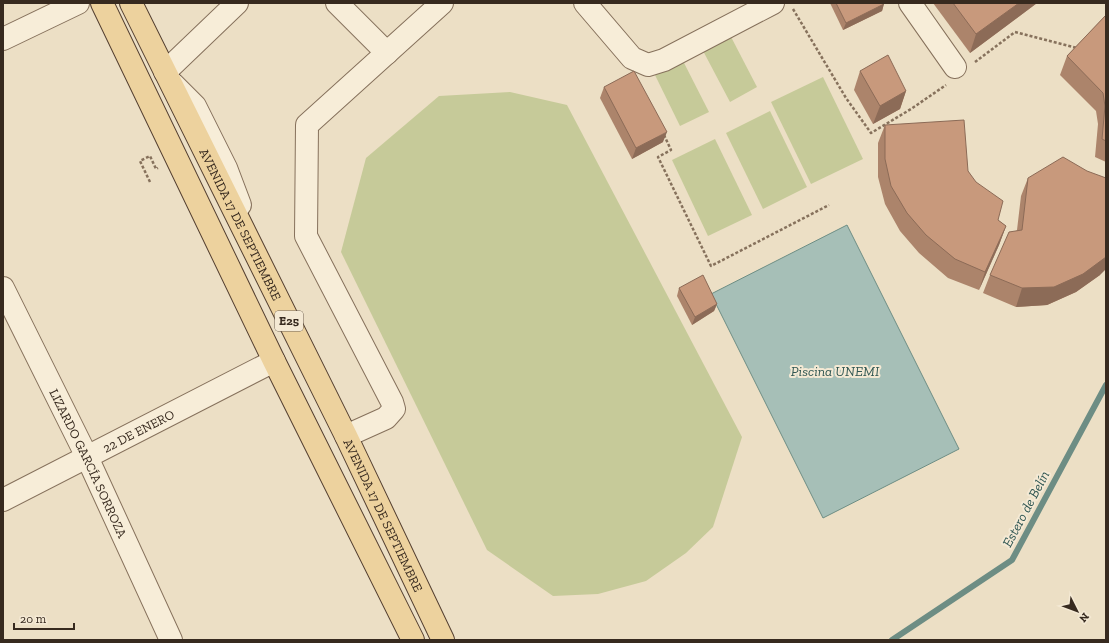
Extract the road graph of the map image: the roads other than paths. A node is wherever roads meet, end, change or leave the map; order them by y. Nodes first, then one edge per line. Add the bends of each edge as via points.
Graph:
1 (78, 3) edge
2 (102, 3) edge
3 (131, 3) edge
4 (236, 3) edge
5 (337, 3) edge
6 (442, 3) edge
7 (585, 3) edge
8 (773, 3) edge
9 (910, 3) edge
10 (3, 38) edge
11 (387, 53) junction
12 (959, 71) road end
13 (166, 75) junction
14 (3, 288) edge
15 (274, 361) junction
16 (346, 436) junction
17 (86, 457) junction
18 (3, 500) edge
19 (172, 640) edge
20 (413, 640) edge
21 (443, 640) edge

1 - 10 street
2 - 15 main road, AVENIDA 17 DE SEPTIEMBRE / E25
3 - 13 main road, AVENIDA 17 DE SEPTIEMBRE / E25
4 - 13 street
5 - 11 street
6 - 11 street
7 - 8 street via 632,58 648,65 664,60
9 - 12 street
11 - 16 street via 307,126 306,236 394,409 386,418
13 - 16 main road, AVENIDA 17 DE SEPTIEMBRE / E25
14 - 17 street, LIZARDO GARCÍA SORROZA
15 - 17 street, 22 DE ENERO
15 - 20 main road, AVENIDA 17 DE SEPTIEMBRE / E25
16 - 21 main road, AVENIDA 17 DE SEPTIEMBRE / E25
17 - 18 street, 22 DE ENERO
17 - 19 street, LIZARDO GARCÍA SORROZA

